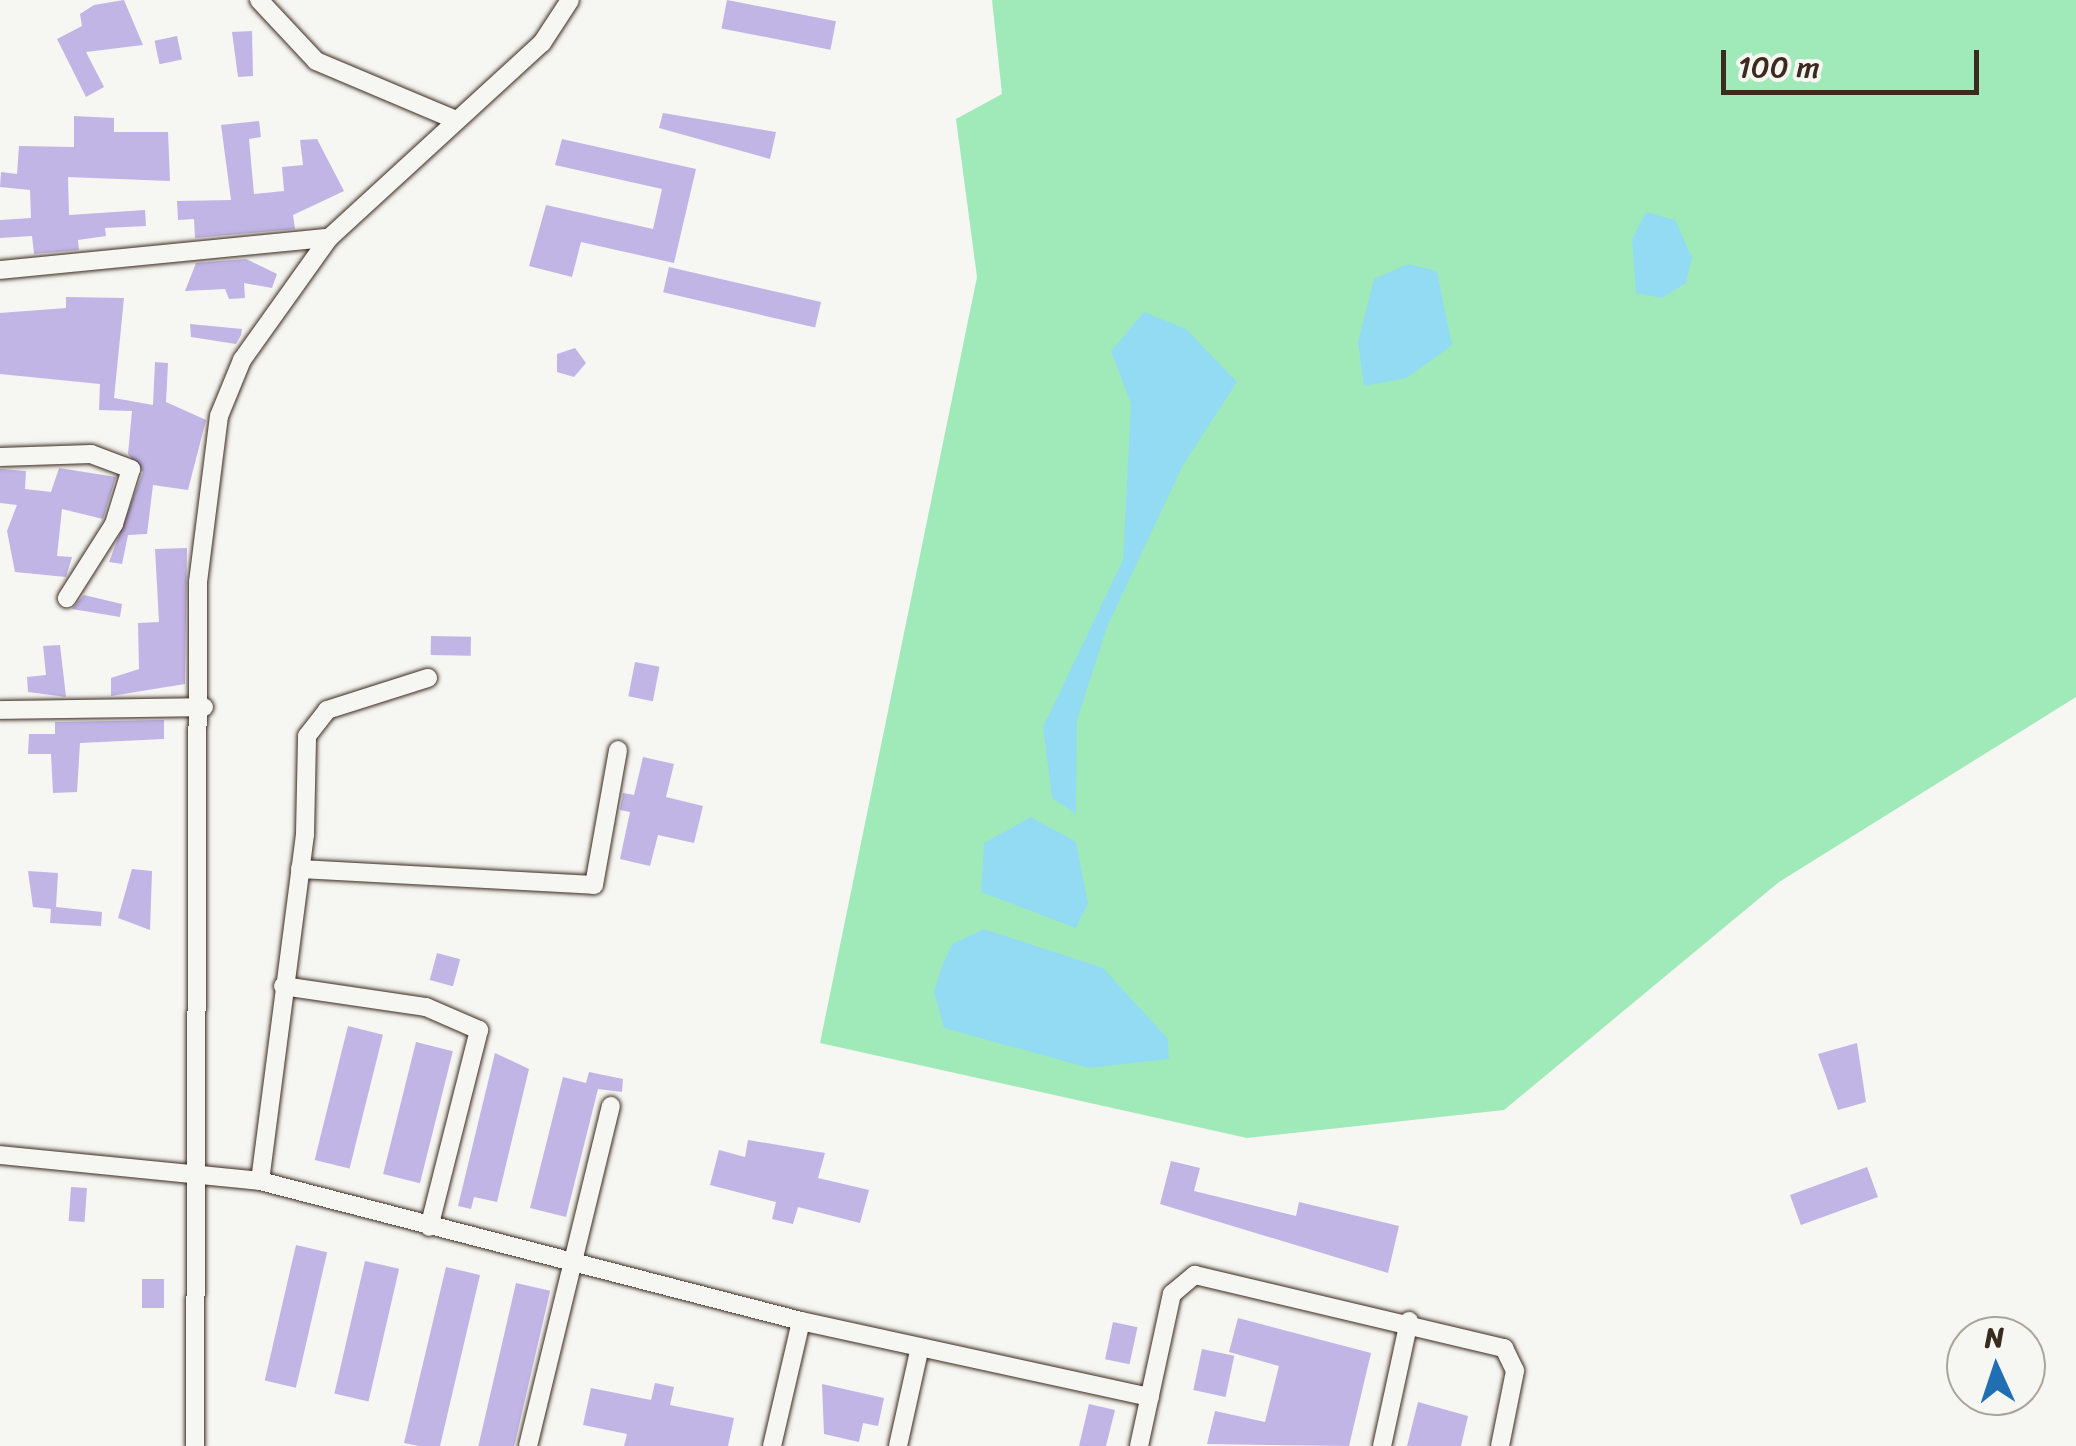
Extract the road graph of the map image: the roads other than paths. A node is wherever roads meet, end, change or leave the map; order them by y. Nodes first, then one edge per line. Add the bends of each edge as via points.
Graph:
1 (259, 0) edge
2 (570, 0) edge
3 (456, 120) junction
4 (329, 238) junction
5 (0, 270) edge
6 (0, 457) edge
7 (67, 598) dead end
8 (428, 678) dead end
9 (204, 707) junction
10 (0, 710) edge
11 (618, 750) dead end
12 (300, 869) junction
13 (282, 986) junction
14 (611, 1106) dead end
15 (0, 1155) edge
16 (198, 1171) junction
17 (260, 1182) junction
18 (429, 1227) junction
19 (571, 1265) junction
20 (800, 1321) junction
21 (1409, 1321) junction
22 (920, 1347) junction
23 (1150, 1397) junction
24 (195, 1446) edge
25 (528, 1446) edge
26 (772, 1446) edge
27 (898, 1446) edge
28 (1139, 1446) edge
29 (1382, 1446) edge
30 (1500, 1446) edge

1 - 3 street via 316,61
2 - 3 street via 542,42
3 - 4 street
4 - 5 street
4 - 9 street via 242,360 219,416 198,582
6 - 7 street via 91,454 131,469 114,524
8 - 12 street via 328,710 308,736
9 - 10 street
9 - 16 street
11 - 12 street via 594,884
12 - 13 street
13 - 17 street
13 - 18 street via 426,1007 479,1030
14 - 19 street
15 - 16 street
16 - 17 street
16 - 24 street
17 - 18 street
18 - 19 street
19 - 20 street
19 - 25 street
20 - 22 street
20 - 26 street
21 - 23 street via 1195,1275 1172,1294
21 - 29 street
21 - 30 street via 1514,1358
22 - 23 street
22 - 27 street
23 - 28 street

